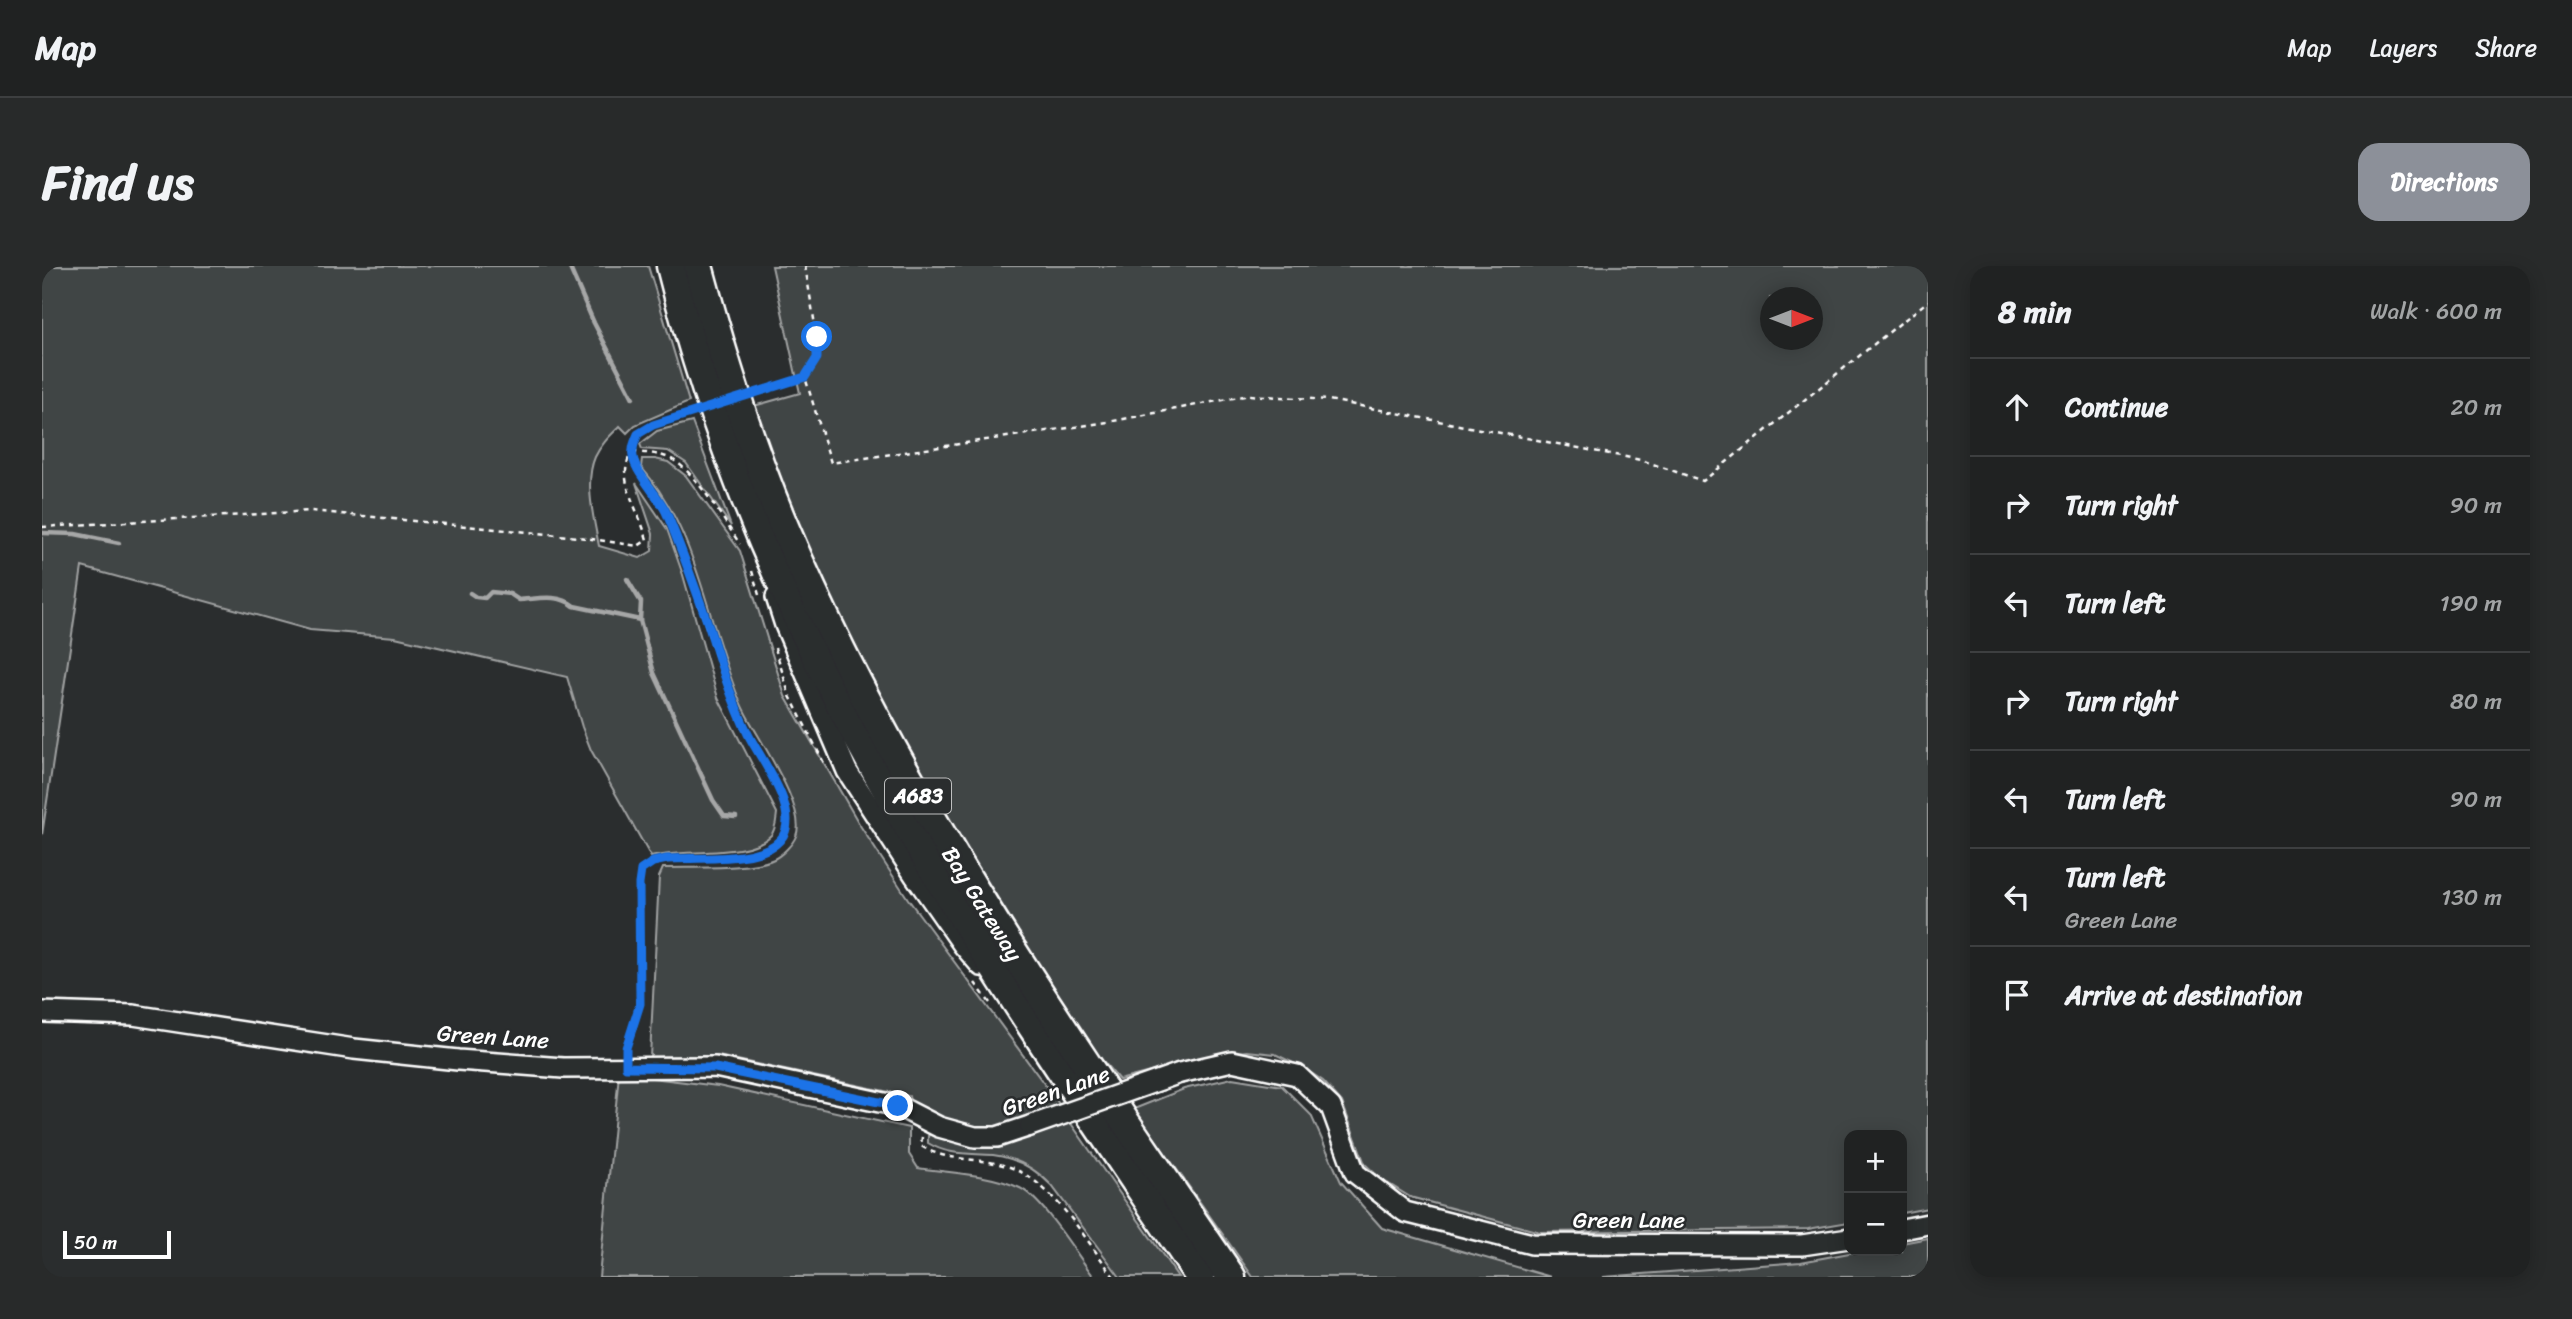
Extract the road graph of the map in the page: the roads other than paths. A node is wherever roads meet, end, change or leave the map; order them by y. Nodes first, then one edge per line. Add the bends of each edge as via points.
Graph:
1 (671, 266) edge
2 (698, 266) edge
3 (42, 1012) edge
4 (1928, 1224) edge
5 (1907, 1228) edge
6 (1844, 1239) edge
7 (1200, 1277) edge
8 (1231, 1277) edge

1 - 7 highway, Bay Gateway / A683 via 718,421 762,537 841,707 1033,1029
2 - 8 highway, Bay Gateway / A683 via 731,379 785,528 865,698 931,821 987,912
3 - 6 street, Green Lane, bridge via 133,1015 425,1057 563,1068 715,1068 898,1106 939,1127 975,1137 997,1137 1180,1073 1232,1061 1297,1075 1331,1107 1355,1173 1405,1212 1532,1244 1802,1245
4 - 5 street

